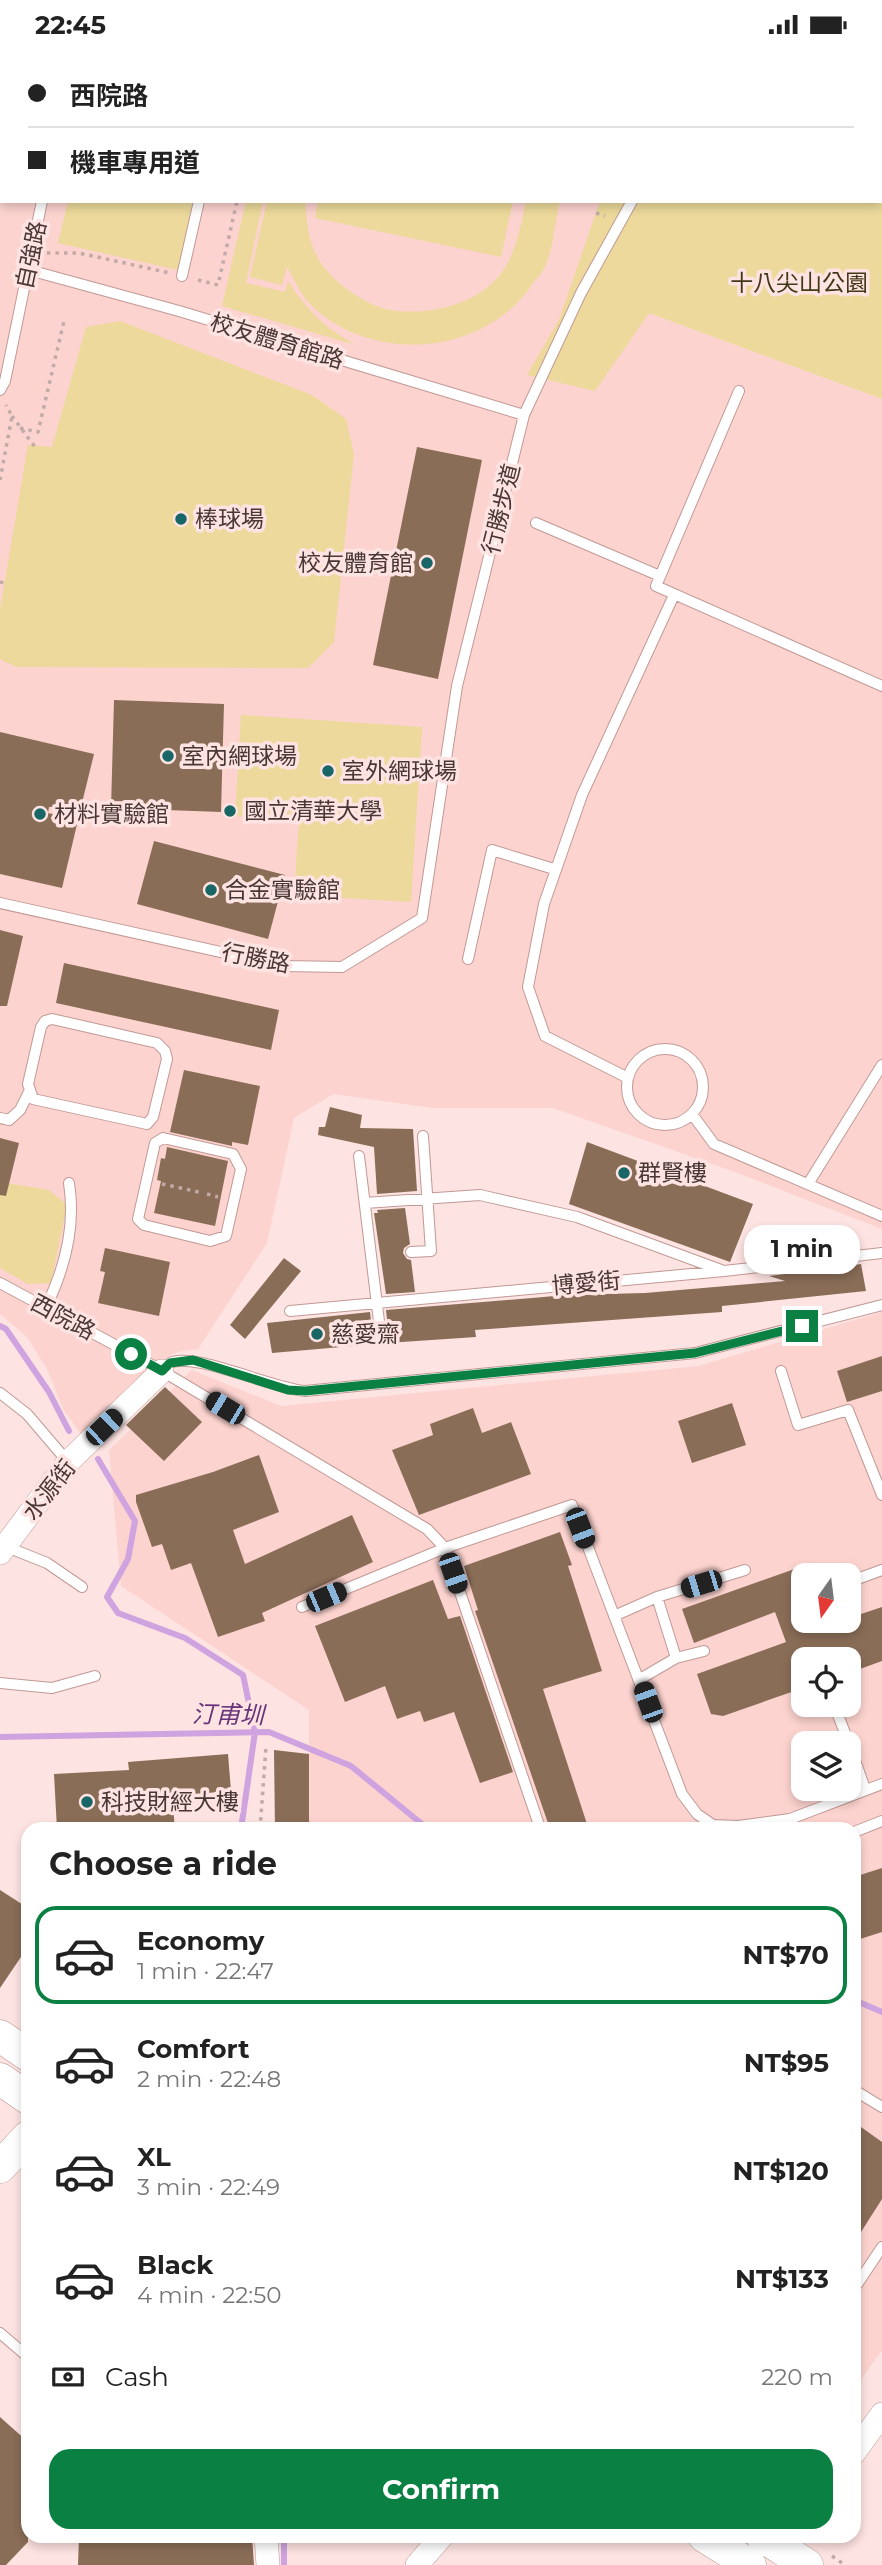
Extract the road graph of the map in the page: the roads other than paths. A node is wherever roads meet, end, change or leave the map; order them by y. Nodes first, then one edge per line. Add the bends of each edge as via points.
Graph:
1 (42, 203) edge
2 (199, 203) edge
3 (631, 203) edge
4 (29, 270) junction
5 (182, 276) road end
6 (739, 390) dead end
7 (2, 395) edge
8 (524, 415) junction
9 (536, 523) dead end
10 (660, 576) junction
11 (674, 595) junction
12 (882, 685) edge
13 (434, 838) joint
14 (554, 869) junction
15 (0, 903) edge
16 (468, 959) dead end
17 (882, 1065) edge
18 (628, 1078) junction
19 (29, 1092) junction
20 (692, 1114) junction
21 (0, 1118) edge
22 (423, 1136) dead end
23 (359, 1156) dead end
24 (146, 1180) joint
25 (69, 1183) dead end
26 (808, 1184) junction
27 (427, 1198) junction
28 (365, 1203) junction
29 (882, 1216) edge
30 (411, 1252) dead end
31 (882, 1253) edge
32 (724, 1271) junction
33 (0, 1283) edge
34 (376, 1303) junction
35 (882, 1305) edge
36 (46, 1307) junction
37 (290, 1311) dead end
38 (381, 1338) dead end
39 (162, 1371) junction
40 (781, 1371) dead end
41 (0, 1392) edge
42 (68, 1462) junction
43 (882, 1495) edge
44 (2, 1548) edge
45 (445, 1548) junction
46 (745, 1570) dead end
47 (882, 1570) edge
48 (861, 1578) edge
49 (82, 1587) dead end
50 (657, 1597) junction
51 (302, 1607) dead end
52 (614, 1616) junction
53 (704, 1651) dead end
54 (676, 1658) junction
55 (95, 1676) dead end
56 (640, 1679) junction
57 (0, 1683) edge
58 (861, 1775) edge
59 (882, 1784) edge
60 (866, 1789) junction
61 (882, 1821) edge
62 (538, 1822) edge
63 (709, 1822) edge
64 (792, 1822) edge
65 (861, 1829) edge
66 (0, 2036) edge
67 (21, 2050) edge
68 (0, 2079) edge
69 (21, 2093) edge
70 (861, 2094) edge
71 (882, 2107) edge
72 (21, 2144) edge
73 (0, 2167) edge
74 (882, 2247) edge
75 (861, 2278) edge
76 (0, 2333) edge
77 (21, 2351) edge
78 (882, 2414) edge
79 (861, 2443) edge
80 (266, 2543) edge
81 (437, 2543) edge
82 (715, 2543) edge
83 (421, 2564) edge
84 (268, 2565) edge
85 (750, 2565) edge

1 - 4 lane, 自強路
2 - 5 lane
3 - 8 lane, 行勝步道 via 581,293
4 - 7 lane, 自強路
4 - 8 lane, 校友體育館路
6 - 10 lane
8 - 13 lane, 行勝步道 via 457,686
9 - 10 lane
10 - 11 lane via 656,586
11 - 12 lane
11 - 14 lane via 582,795
13 - 15 lane, 行勝路 via 422,918 342,967 284,966
14 - 16 lane via 492,850
14 - 18 lane via 528,988 545,1035
17 - 26 lane
18 - 20 lane via 630,1102 646,1121 670,1125
18 - 20 lane via 640,1058 652,1051 677,1051 689,1057 698,1066 704,1092
19 - 19 lane via 33,1098 147,1124 153,1117 165,1051 157,1043 45,1021
19 - 21 lane via 15,1115 9,1120
20 - 26 lane via 714,1144
22 - 27 lane
23 - 28 lane
24 - 24 lane via 138,1219 144,1226 210,1241 226,1236 241,1168 233,1154 163,1138 155,1143
25 - 36 lane via 73,1208 66,1252 61,1276
26 - 29 lane
27 - 28 lane
27 - 30 lane via 431,1251
27 - 32 lane via 480,1195 577,1217
28 - 34 lane
31 - 32 lane, 博愛街
32 - 34 lane, 博愛街
33 - 36 lane, 西院路
34 - 37 lane, 博愛街
34 - 38 lane
35 - 39 lane via 695,1353 305,1391 288,1390 193,1360 170,1363
36 - 39 lane, 西院路
39 - 42 street, 水源街
39 - 45 lane, 西院路 via 428,1529
40 - 43 lane via 797,1425 848,1410
41 - 42 lane via 27,1414
42 - 44 street, 水源街
44 - 49 lane via 47,1563
45 - 51 lane
45 - 52 lane via 572,1505
45 - 62 lane
46 - 50 lane
47 - 48 lane
50 - 52 lane
50 - 54 lane
52 - 56 lane
53 - 54 lane
54 - 56 lane
55 - 57 lane via 52,1689
56 - 63 lane via 682,1794
58 - 60 lane
59 - 60 lane
60 - 64 lane
61 - 65 lane
66 - 67 main road
68 - 69 main road
70 - 71 lane
72 - 73 main road
74 - 75 lane
76 - 77 lane
78 - 79 street
80 - 84 street
81 - 83 street
82 - 85 main road

